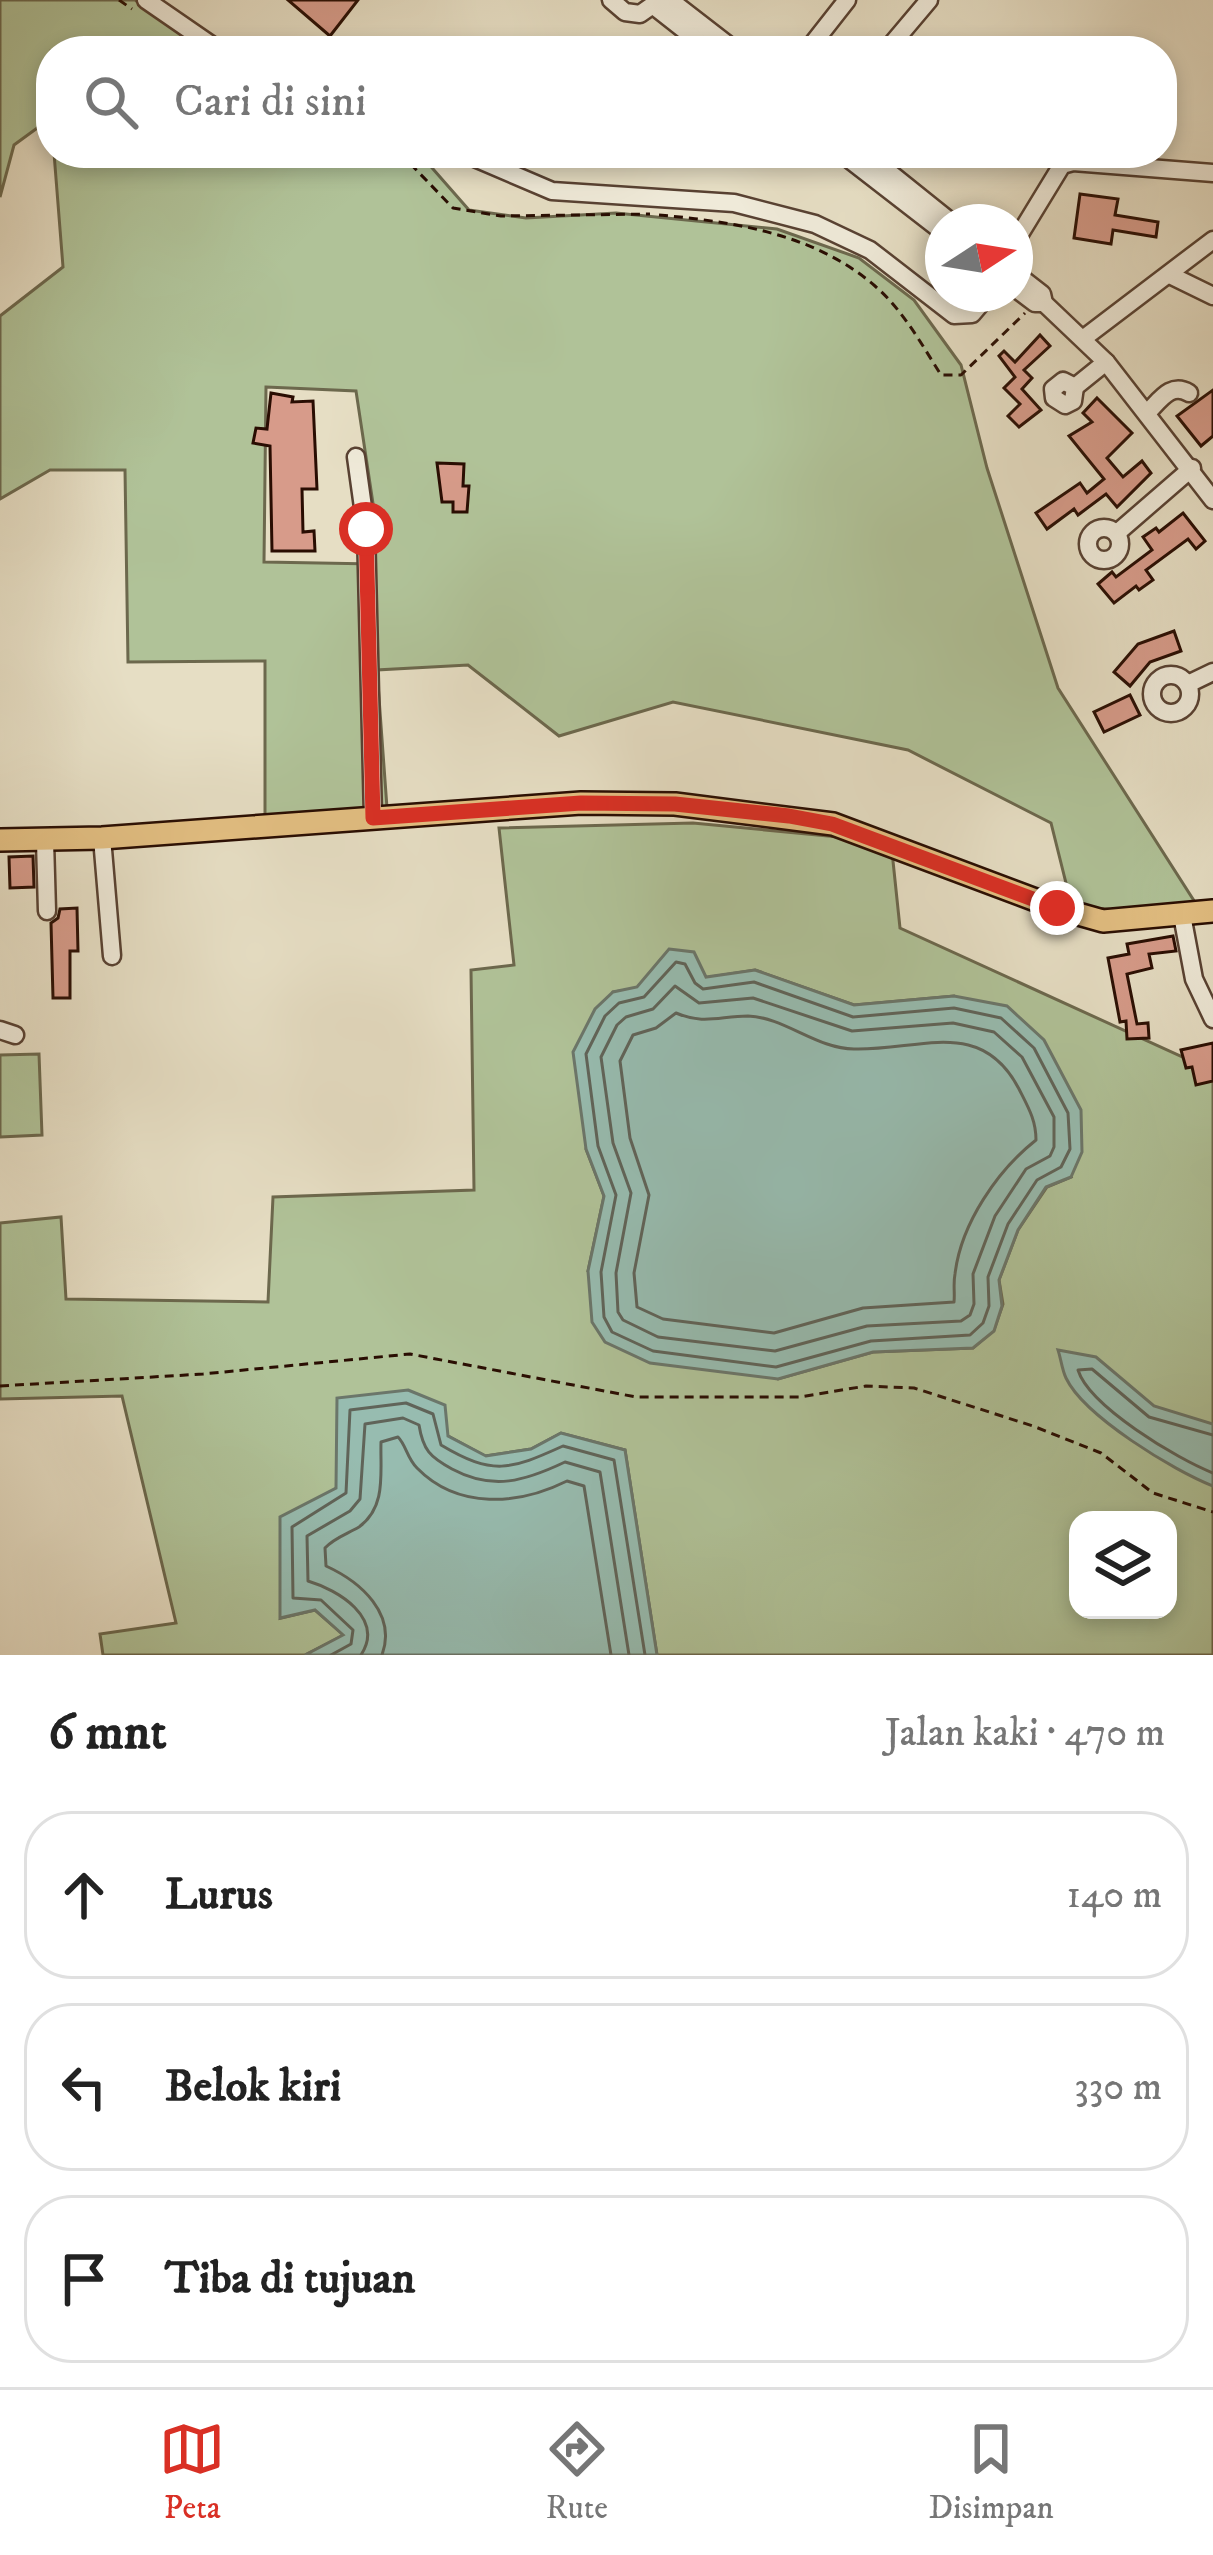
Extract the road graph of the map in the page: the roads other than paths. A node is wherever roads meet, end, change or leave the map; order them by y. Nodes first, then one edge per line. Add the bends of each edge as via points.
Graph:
1 (146, 0) edge
2 (611, 0) edge
3 (847, 0) edge
4 (929, 0) edge
5 (661, 2) edge
6 (198, 36) edge
7 (696, 36) edge
8 (713, 36) edge
9 (824, 36) edge
10 (899, 36) edge
11 (498, 168) edge
12 (861, 168) edge
13 (884, 168) edge
14 (1060, 168) edge
15 (1149, 168) edge
16 (1213, 173) edge
17 (929, 204) edge
18 (1033, 213) edge
19 (925, 218) edge
20 (1213, 240) edge
21 (1170, 275) junction
22 (1033, 287) edge
23 (925, 293) edge
24 (1213, 296) edge
25 (1033, 299) edge
26 (1040, 303) junction
27 (1084, 338) junction
28 (1106, 362) junction
29 (1075, 387) dead end
30 (1189, 393) dead end
31 (1148, 412) junction
32 (356, 457) dead end
33 (1192, 468) junction
34 (1213, 500) edge
35 (1117, 533) dead end
36 (1213, 672) edge
37 (1188, 684) dead end
38 (373, 818) junction
39 (102, 838) junction
40 (0, 840) edge
41 (45, 841) junction
42 (47, 911) dead end
43 (1213, 911) edge
44 (1182, 915) junction
45 (112, 956) dead end
46 (1213, 1018) edge

1 - 6 street
2 - 5 street via 640,14
3 - 9 street
4 - 10 street
5 - 7 street
5 - 8 street
11 - 23 street via 552,191 734,203 815,224 870,250
12 - 19 street
13 - 17 street
14 - 18 street
15 - 16 street
20 - 21 street
21 - 24 street
21 - 27 street
22 - 26 street
25 - 26 street
26 - 27 street
27 - 28 street
28 - 29 street
28 - 31 street
30 - 31 street via 1171,389
31 - 33 street
32 - 38 street via 366,529
33 - 34 street
33 - 35 street
36 - 37 street
38 - 39 main road
38 - 44 main road via 581,803 789,816 832,824 1103,921
39 - 41 main road
39 - 45 street
40 - 41 main road
41 - 42 street
43 - 44 main road
44 - 46 street

